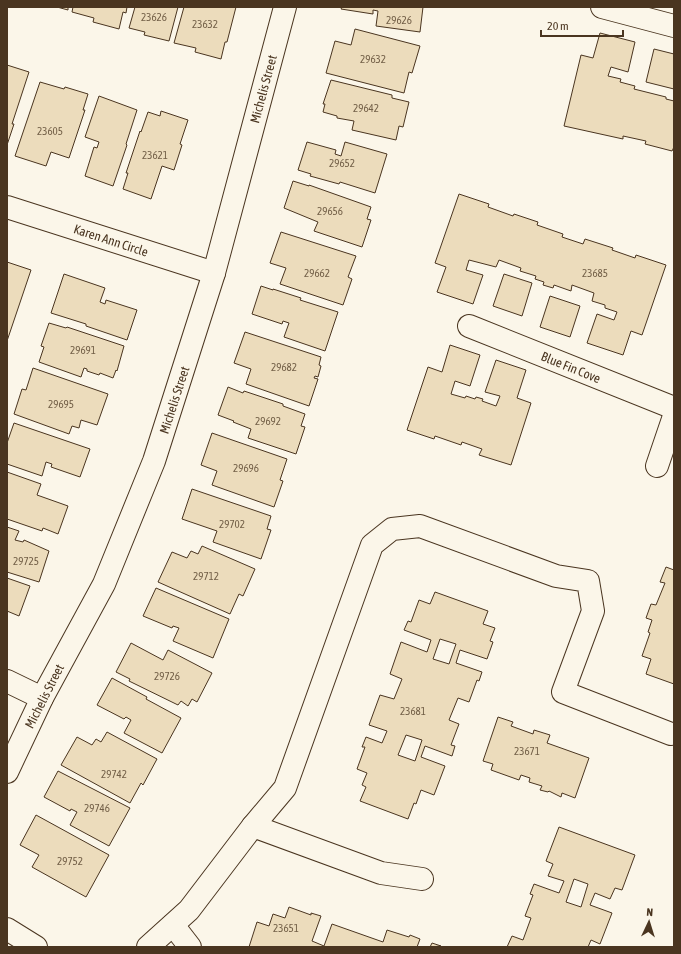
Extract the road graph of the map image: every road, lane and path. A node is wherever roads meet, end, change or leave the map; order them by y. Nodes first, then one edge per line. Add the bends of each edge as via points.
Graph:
1 (285, 7) edge
2 (602, 7) edge
3 (674, 26) edge
4 (7, 207) edge
5 (214, 273) junction
6 (469, 326) dead end
7 (674, 408) edge
8 (674, 416) edge
9 (657, 466) dead end
10 (7, 682) edge
11 (42, 698) junction
12 (671, 734) dead end
13 (7, 772) edge
14 (254, 826) junction
15 (422, 879) dead end
16 (173, 925) junction
17 (7, 929) edge
18 (36, 947) edge
19 (148, 947) edge
20 (190, 947) edge

1 - 5 street, Michelis Street
2 - 3 street
4 - 5 street, Karen Ann Circle
5 - 11 street, Michelis Street via 151,468 104,584
6 - 7 street, Blue Fin Cove
8 - 9 street
10 - 11 street
11 - 13 street, Michelis Street
12 - 14 street via 563,692 593,611 588,582 556,576 420,526 392,529 372,545 285,788
14 - 15 street via 381,873
14 - 16 street via 189,910
16 - 19 street
16 - 20 street
17 - 18 street

